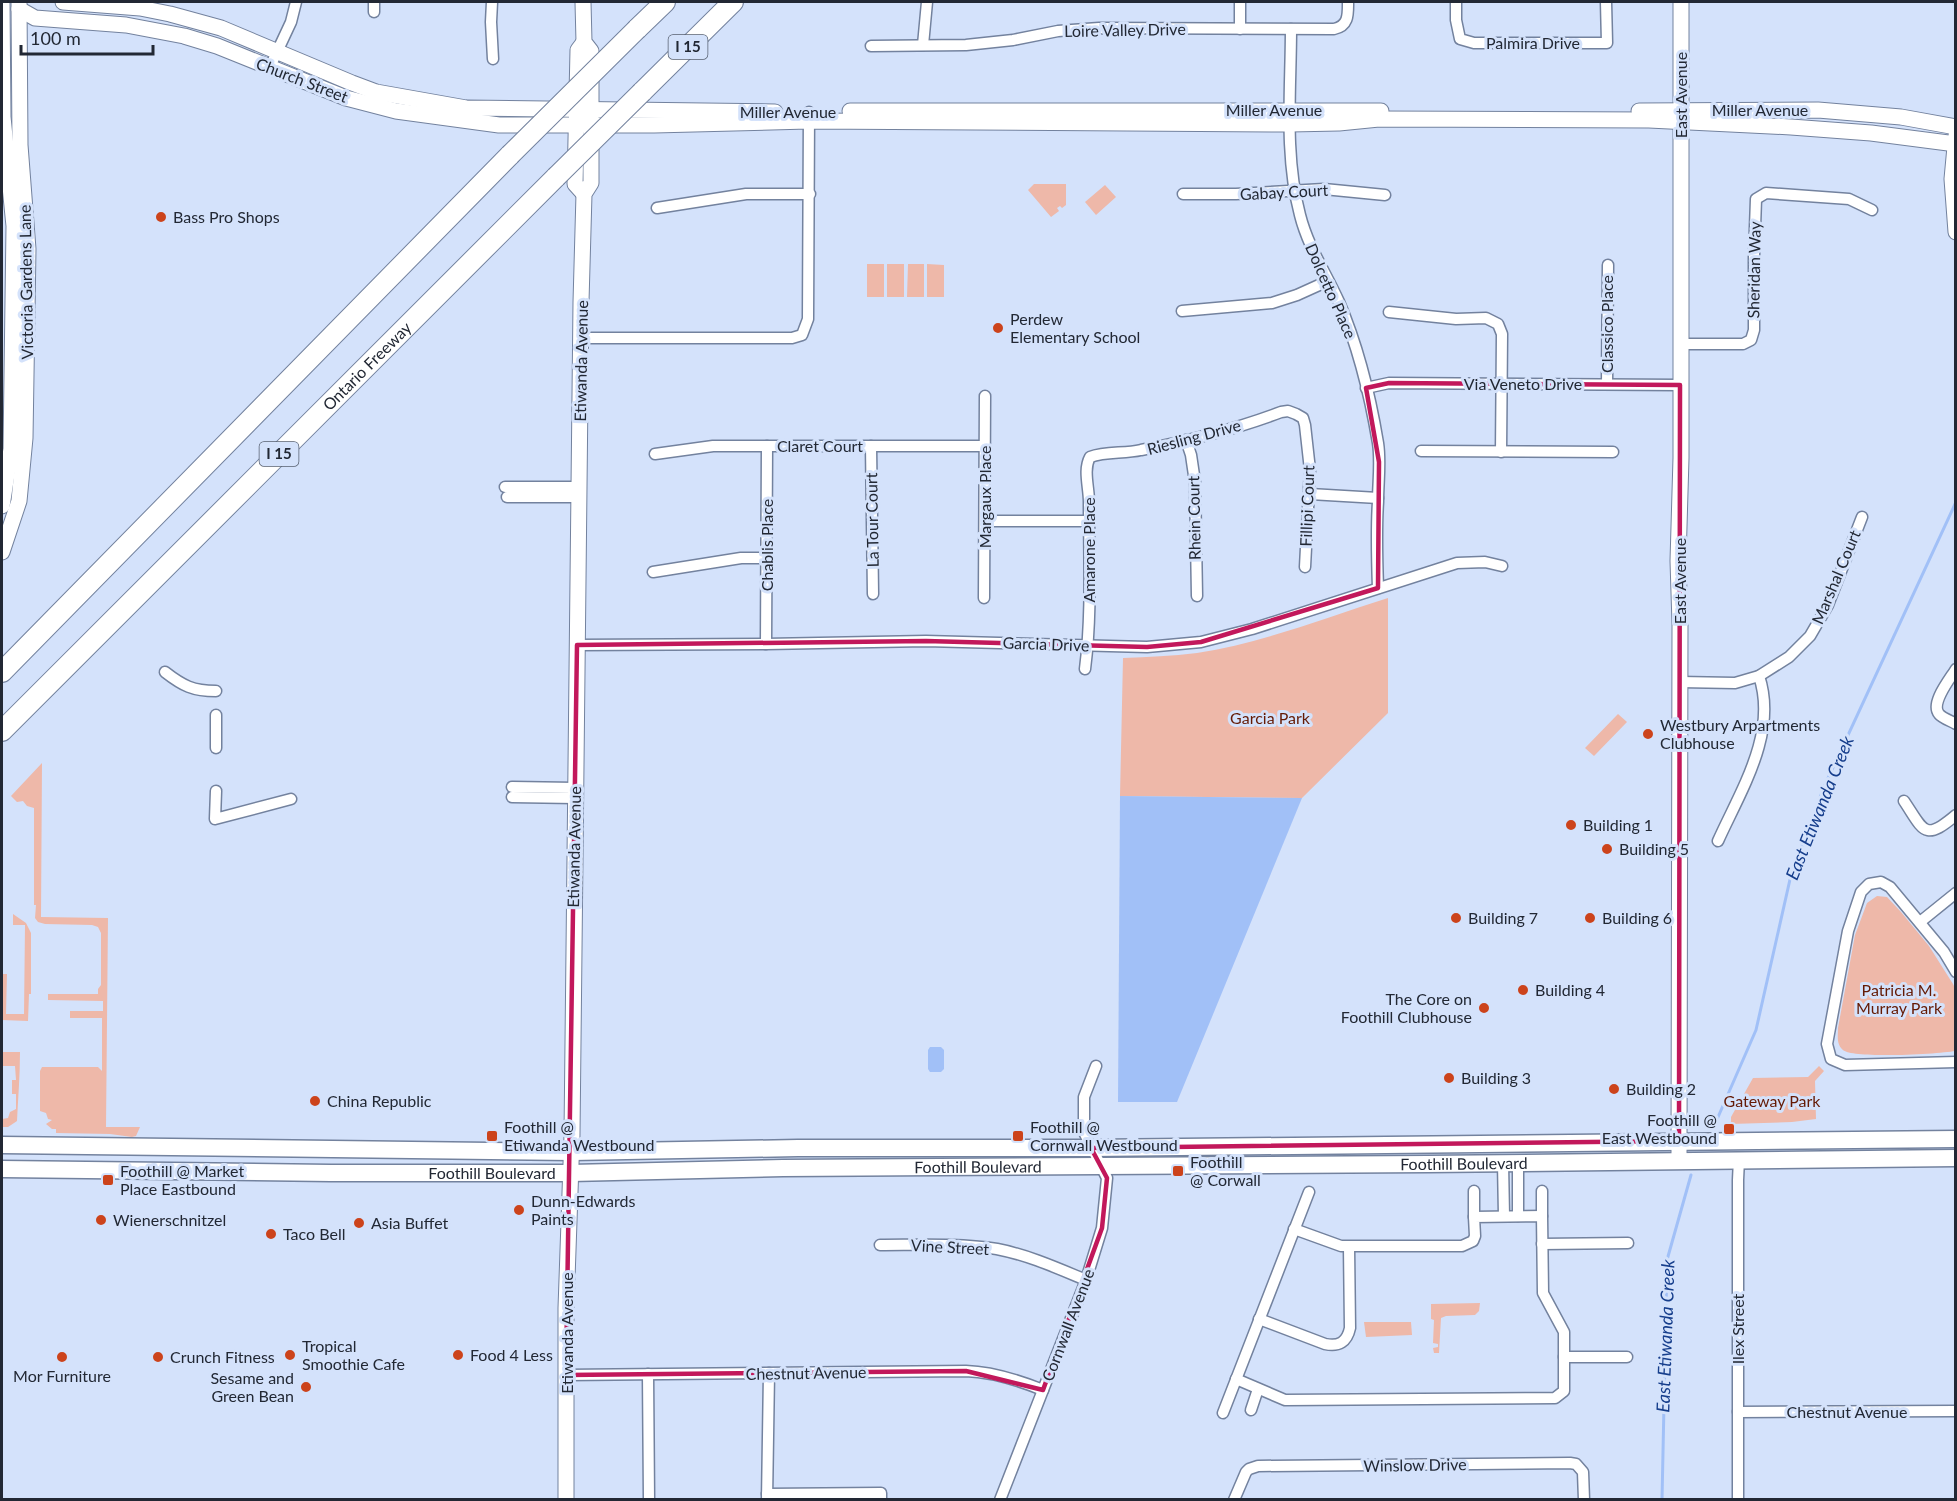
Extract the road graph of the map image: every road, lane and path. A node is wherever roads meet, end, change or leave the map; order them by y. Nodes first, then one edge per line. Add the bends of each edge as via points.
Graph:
1 (34, 2) edge
2 (63, 2) edge
3 (296, 2) edge
4 (492, 2) edge
5 (583, 2) edge
6 (665, 2) edge
7 (733, 2) edge
8 (927, 2) edge
9 (1240, 2) edge
10 (1348, 2) edge
11 (1456, 2) edge
12 (1606, 2) edge
13 (1681, 2) edge
14 (19, 5) edge
15 (2, 7) edge
16 (1240, 28) junction
17 (1291, 29) junction
18 (871, 45) dead end
19 (923, 45) junction
20 (277, 51) junction
21 (494, 59) dead end
22 (270, 67) junction
23 (808, 116) junction
24 (1680, 116) junction
25 (583, 117) junction
26 (1290, 117) junction
27 (1956, 128) edge
28 (1955, 141) edge
29 (1294, 190) junction
30 (810, 194) junction
31 (1183, 195) dead end
32 (1385, 195) dead end
33 (657, 207) dead end
34 (1872, 210) dead end
35 (1956, 232) edge
36 (1608, 265) dead end
37 (1328, 281) junction
38 (1182, 311) dead end
39 (1389, 312) dead end
40 (14, 313) edge
41 (581, 338) junction
42 (1681, 344) junction
43 (1501, 383) junction
44 (1607, 384) junction
45 (1680, 385) junction
46 (1366, 388) junction
47 (985, 396) dead end
48 (1296, 414) joint
49 (1186, 440) junction
50 (767, 446) junction
51 (871, 446) junction
52 (985, 446) junction
53 (1421, 451) dead end
54 (1501, 452) junction
55 (1613, 452) dead end
56 (655, 454) dead end
57 (1090, 457) joint
58 (506, 492) dead end
59 (579, 492) junction
60 (1310, 494) junction
61 (1378, 498) junction
62 (2, 506) edge
63 (2, 512) edge
64 (1862, 517) dead end
65 (985, 521) junction
66 (1089, 521) junction
67 (2, 535) edge
68 (2, 552) edge
69 (767, 558) junction
70 (1502, 566) dead end
71 (1305, 567) dead end
72 (653, 572) dead end
73 (1378, 588) junction
74 (873, 594) dead end
75 (1197, 596) dead end
76 (984, 598) dead end
77 (766, 644) junction
78 (577, 645) junction
79 (1088, 645) junction
80 (1085, 669) dead end
81 (1956, 669) edge
82 (2, 672) edge
83 (165, 672) dead end
84 (1759, 676) junction
85 (1680, 682) junction
86 (216, 691) dead end
87 (216, 715) dead end
88 (1956, 724) edge
89 (2, 731) edge
90 (216, 748) dead end
91 (216, 791) dead end
92 (512, 792) dead end
93 (575, 793) junction
94 (291, 799) dead end
95 (1904, 801) dead end
96 (1956, 815) edge
97 (1718, 841) dead end
98 (1956, 893) edge
99 (1920, 922) junction
100 (1956, 972) edge
101 (1956, 1062) edge
102 (1096, 1066) dead end
103 (1956, 1139) edge
104 (1679, 1141) junction
105 (2, 1145) edge
106 (1090, 1148) junction
107 (572, 1152) junction
108 (1956, 1158) edge
109 (1739, 1159) junction
110 (1679, 1161) junction
111 (1511, 1163) junction
112 (1100, 1165) junction
113 (2, 1169) edge
114 (571, 1173) junction
115 (1474, 1191) dead end
116 (1542, 1191) dead end
117 (1309, 1192) dead end
118 (1501, 1216) junction
119 (1518, 1216) junction
120 (1542, 1216) junction
121 (1474, 1217) junction
122 (1294, 1229) junction
123 (1628, 1243) dead end
124 (1542, 1244) junction
125 (880, 1245) dead end
126 (1349, 1247) junction
127 (1086, 1280) junction
128 (1259, 1319) junction
129 (1564, 1357) junction
130 (1628, 1357) dead end
131 (769, 1373) junction
132 (648, 1374) junction
133 (566, 1375) junction
134 (1236, 1379) junction
135 (1043, 1389) junction
136 (1258, 1389) junction
137 (1251, 1410) dead end
138 (1956, 1411) edge
139 (1738, 1412) junction
140 (1223, 1413) dead end
141 (767, 1497) edge
142 (567, 1500) edge
143 (649, 1500) edge
144 (881, 1500) edge
145 (1000, 1500) edge
146 (1234, 1500) edge
147 (1584, 1500) edge
148 (1738, 1500) edge

1 - 14 main road, Church Street
2 - 20 main road, Church Street via 170,14 221,28
3 - 20 street
4 - 21 street
5 - 25 main road, Etiwanda Avenue via 584,42 578,50
6 - 82 highway, I 15, bridge
7 - 89 highway, Ontario Freeway / I 15, bridge
8 - 19 street
9 - 16 street
10 - 17 street, Loire Valley Drive via 1344,26
11 - 12 street, Palmira Drive via 1460,39 1474,43 1607,43
13 - 24 main road, East Avenue
14 - 15 main road, Church Street
14 - 22 main road, Church Street via 35,18 157,30 217,45
14 - 40 main road, Victoria Gardens Lane via 20,125 28,249
15 - 40 main road, Victoria Gardens Lane via 3,117 14,226
16 - 17 street, Loire Valley Drive
16 - 19 street, Loire Valley Drive via 1099,28 966,45
17 - 26 street, Dolcetto Place
18 - 19 street, Loire Valley Drive
20 - 22 street
20 - 25 main road, Church Street via 386,94 466,108
22 - 25 main road, Church Street via 346,98 396,111 499,125
23 - 25 main road, Miller Avenue via 654,125
23 - 26 main road, Miller Avenue
23 - 30 street
24 - 26 main road, Miller Avenue via 1338,123
24 - 27 main road, Miller Avenue via 1758,109 1850,112
24 - 28 main road, Miller Avenue
24 - 42 main road, East Avenue
25 - 41 main road, Etiwanda Avenue via 591,183 584,194
26 - 29 street, Dolcetto Place
28 - 35 main road via 1952,179
29 - 31 street, Gabay Court
29 - 32 street, Gabay Court
29 - 37 street, Dolcetto Place via 1304,231
30 - 33 street via 746,194
30 - 41 street via 808,320 801,335 782,339
34 - 42 street, Sheridan Way via 1849,200 1766,193 1756,199 1751,340 1743,345
36 - 44 street, Classico Place
37 - 38 street via 1272,303
37 - 46 street, Dolcetto Place via 1354,344
39 - 43 street via 1495,321 1502,334
40 - 62 main road, Victoria Gardens Lane via 11,449
40 - 68 main road, Victoria Gardens Lane via 25,438 19,501
41 - 59 main road, Etiwanda Avenue
42 - 45 main road, East Avenue
43 - 44 street, Via Veneto Drive
43 - 46 street, Via Veneto Drive via 1389,383
43 - 54 street
44 - 45 street, Via Veneto Drive
45 - 85 main road, East Avenue
46 - 61 street, Dolcetto Place via 1380,462
47 - 52 street, Margaux Place
48 - 49 street, Riesling Drive via 1281,412
48 - 60 street, Fillipi Court via 1305,425
49 - 57 street, Riesling Drive
49 - 75 street, Rhein Court via 1195,482
50 - 51 street, Claret Court
50 - 56 street, Claret Court via 713,446
50 - 69 street, Chablis Place
51 - 52 street, Claret Court
51 - 74 street, La Tour Court
52 - 65 street, Margaux Place
53 - 54 street
54 - 55 street
57 - 66 street, Amarone Place via 1086,464
58 - 59 street
59 - 78 main road, Etiwanda Avenue
60 - 61 street
60 - 71 street, Fillipi Court
61 - 73 street, Dolcetto Place
63 - 67 main road via 6,518
64 - 84 street, Marshal Court via 1828,605 1810,636 1790,657
65 - 66 street
65 - 76 street, Margaux Place
66 - 79 street, Amarone Place
69 - 72 street via 741,558
69 - 77 street, Chablis Place
70 - 73 street, Garcia Drive via 1457,563
73 - 79 street, Garcia Drive via 1201,642 1147,647
77 - 78 street, Garcia Drive
77 - 79 street, Garcia Drive via 926,641
78 - 93 main road, Etiwanda Avenue
79 - 80 street, Amarone Place
81 - 88 street via 1936,707 1939,714
83 - 86 street via 191,689
84 - 85 street, Marshal Court via 1735,682
84 - 97 street via 1764,693 1762,738
85 - 104 main road, East Avenue
87 - 90 street
91 - 94 street via 215,819
92 - 93 street
93 - 107 main road, Etiwanda Avenue
95 - 96 street via 1922,828 1929,831 1939,829
98 - 99 street
99 - 100 street
99 - 101 street via 1881,882 1869,884 1861,892 1848,931 1827,1044 1831,1059 1845,1065
102 - 106 street, Cornwall Avenue via 1083,1097 1084,1132
103 - 104 main road, Foothill Boulevard
104 - 106 main road, Foothill Boulevard
104 - 110 main road, East Avenue
105 - 107 main road, Foothill Boulevard
106 - 107 main road, Foothill Boulevard
106 - 112 street, Cornwall Avenue
107 - 114 main road, Etiwanda Avenue
108 - 109 main road, Foothill Boulevard
109 - 110 main road, Foothill Boulevard
109 - 139 street, Ilex Street
110 - 111 main road, Foothill Boulevard
111 - 112 main road, Foothill Boulevard
111 - 118 street
111 - 119 street
112 - 114 main road, Foothill Boulevard
112 - 127 street, Cornwall Avenue via 1107,1178 1104,1218
113 - 114 main road, Foothill Boulevard
114 - 133 main road, Etiwanda Avenue
115 - 121 street
116 - 120 street
117 - 122 street
118 - 119 street
118 - 121 street
119 - 120 street
120 - 124 street
121 - 126 street via 1475,1236 1469,1244
122 - 126 street
122 - 128 street
123 - 124 street
124 - 129 street via 1543,1293 1564,1332
125 - 127 street, Vine Street via 999,1250
126 - 128 street via 1347,1339 1333,1346 1324,1344
127 - 135 street, Cornwall Avenue
128 - 134 street
129 - 130 street
129 - 136 street via 1564,1391 1555,1398 1286,1400
131 - 132 street, Chestnut Avenue
131 - 135 street, Chestnut Avenue via 975,1372
131 - 141 street
132 - 133 street, Chestnut Avenue
132 - 143 street
133 - 142 main road, Etiwanda Avenue
134 - 136 street
134 - 140 street
135 - 145 street, Cornwall Avenue
136 - 137 street
138 - 139 street, Chestnut Avenue
139 - 148 street, Ilex Street
141 - 144 street via 881,1493
146 - 147 street, Winslow Drive via 1243,1476 1258,1466 1558,1463 1580,1467

